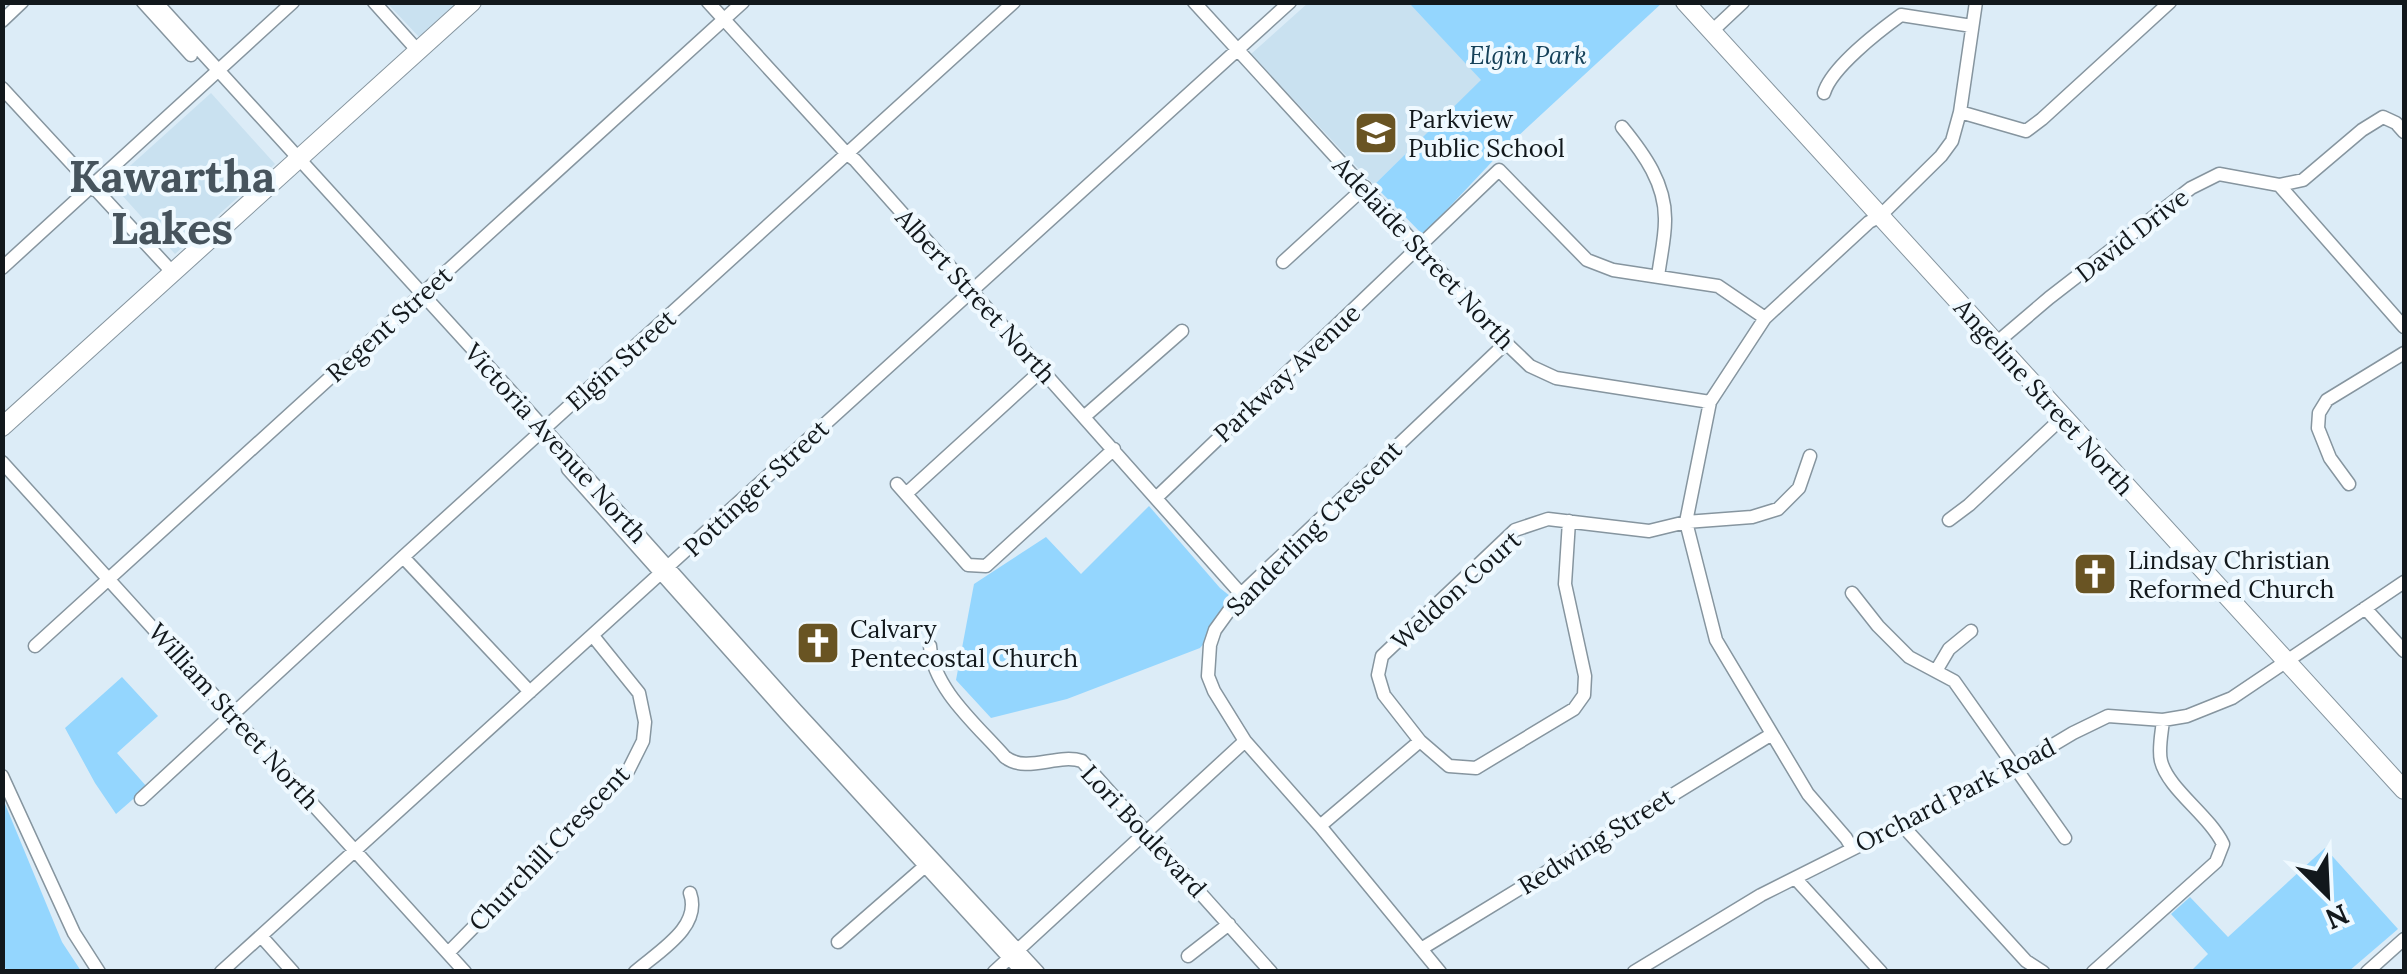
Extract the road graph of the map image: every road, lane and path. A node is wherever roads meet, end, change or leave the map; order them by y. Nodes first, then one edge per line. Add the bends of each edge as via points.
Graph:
1 (22, 2) edge
2 (293, 2) edge
3 (374, 2) edge
4 (472, 2) edge
5 (708, 2) edge
6 (743, 2) edge
7 (1014, 2) edge
8 (1194, 2) edge
9 (1290, 2) edge
10 (1685, 2) edge
11 (1743, 2) edge
12 (1976, 2) edge
13 (2170, 2) edge
14 (152, 5) edge
15 (724, 20) junction
16 (2, 21) edge
17 (1972, 26) junction
18 (1711, 32) junction
19 (1237, 50) junction
20 (418, 51) junction
21 (214, 74) junction
22 (2, 88) edge
23 (1824, 93) dead end
24 (1960, 112) junction
25 (1622, 127) dead end
26 (2404, 132) edge
27 (847, 154) junction
28 (295, 162) junction
29 (2279, 185) junction
30 (93, 187) junction
31 (1365, 187) junction
32 (1879, 216) junction
33 (1419, 248) junction
34 (1283, 262) dead end
35 (2, 268) edge
36 (173, 273) junction
37 (1658, 277) junction
38 (970, 291) junction
39 (418, 296) junction
40 (1765, 318) junction
41 (2404, 327) edge
42 (1182, 330) dead end
43 (1506, 344) junction
44 (1995, 344) junction
45 (2404, 353) edge
46 (1042, 370) junction
47 (1710, 402) junction
48 (1084, 416) junction
49 (2062, 418) junction
50 (2, 427) edge
51 (541, 433) junction
52 (1114, 449) junction
53 (1810, 456) dead end
54 (2, 462) edge
55 (2349, 484) dead end
56 (1156, 498) junction
57 (1568, 520) junction
58 (1950, 520) dead end
59 (1686, 522) junction
60 (403, 557) junction
61 (665, 571) junction
62 (110, 579) junction
63 (2404, 582) edge
64 (1852, 593) dead end
65 (1241, 594) junction
66 (2365, 608) junction
67 (1971, 630) dead end
68 (593, 636) junction
69 (35, 646) dead end
70 (930, 646) dead end
71 (2404, 651) edge
72 (2286, 661) junction
73 (1936, 671) junction
74 (530, 692) junction
75 (232, 714) junction
76 (2163, 720) junction
77 (1772, 734) junction
78 (1420, 741) junction
79 (1246, 742) junction
80 (2016, 767) junction
81 (2, 776) edge
82 (2404, 790) edge
83 (141, 799) dead end
84 (1901, 824) junction
85 (1320, 826) junction
86 (1146, 834) junction
87 (2066, 838) dead end
88 (1852, 848) junction
89 (355, 850) junction
90 (930, 861) junction
91 (1795, 878) junction
92 (690, 893) dead end
93 (1229, 924) junction
94 (260, 936) junction
95 (2404, 939) edge
96 (838, 942) dead end
97 (1421, 949) junction
98 (448, 953) junction
99 (1014, 954) junction
100 (1188, 956) dead end
101 (100, 972) edge
102 (221, 972) edge
103 (293, 972) edge
104 (464, 972) edge
105 (635, 972) edge
106 (994, 972) edge
107 (1022, 972) edge
108 (1038, 972) edge
109 (1271, 972) edge
110 (1440, 972) edge
111 (1634, 972) edge
112 (1882, 972) edge
113 (2043, 972) edge
114 (2093, 972) edge
115 (2367, 972) edge

1 - 16 street
2 - 21 street
3 - 20 street
4 - 20 main road
5 - 15 street, Albert Street North
6 - 15 street, Regent Street
7 - 27 street, Elgin Street
8 - 19 street, Adelaide Street North
9 - 19 street, Pottinger Street
10 - 18 main road, Angeline Street North
11 - 18 street
12 - 17 street
13 - 24 street via 2026,131
14 - 21 street, Victoria Avenue North
15 - 27 street, Albert Street North
15 - 39 street, Regent Street
17 - 23 street via 1901,15 1827,81
17 - 24 street
18 - 32 main road, Angeline Street North
19 - 31 street, Adelaide Street North
19 - 38 street, Pottinger Street
20 - 28 main road
21 - 28 street, Victoria Avenue North
21 - 30 street
22 - 30 street
24 - 32 street via 1941,156
25 - 37 street via 1660,187 1666,218
26 - 29 street via 2383,117 2303,180
27 - 38 street, Albert Street North
27 - 51 street, Elgin Street
28 - 36 main road
28 - 39 street, Victoria Avenue North
29 - 41 street
29 - 44 street, David Drive via 2219,174 2191,188
30 - 35 street
30 - 36 street
31 - 33 street, Adelaide Street North
31 - 34 street
32 - 40 street
32 - 44 main road, Angeline Street North
33 - 37 street, Parkway Avenue via 1499,170 1587,260
33 - 43 street, Adelaide Street North
33 - 56 street, Parkway Avenue
36 - 50 main road
37 - 40 street via 1718,286
38 - 46 street, Albert Street North
38 - 61 street, Pottinger Street
39 - 51 street, Victoria Avenue North
39 - 62 street, Regent Street
40 - 47 street
42 - 48 street
43 - 47 street, Adelaide Street North via 1556,378
43 - 65 street, Sanderling Crescent
44 - 49 main road, Angeline Street North
45 - 55 street via 2327,400 2318,413 2330,458
46 - 48 street, Albert Street North
46 - 52 street via 902,489 968,565 986,566
47 - 59 street
48 - 52 street, Albert Street North
49 - 58 street
49 - 72 main road, Angeline Street North
51 - 60 street, Elgin Street
51 - 61 street, Victoria Avenue North
52 - 56 street, Albert Street North
53 - 59 street, Weldon Court via 1799,488 1778,509
54 - 62 street, William Street North
56 - 65 street, Albert Street North
57 - 59 street, Weldon Court via 1650,532
57 - 78 street, Weldon Court via 1515,530 1382,656 1384,695
57 - 78 street, Weldon Court via 1565,584 1584,695 1574,709 1476,768 1448,766
59 - 77 street via 1716,640
60 - 74 street
60 - 75 street, Elgin Street
61 - 68 street, Pottinger Street
61 - 90 street, Victoria Avenue North
62 - 69 street, Regent Street
62 - 75 street, William Street North
63 - 66 street, Orchard Park Road
64 - 73 street via 1909,657
65 - 79 street, Sanderling Crescent via 1215,630 1208,676
66 - 71 street
66 - 72 street, Orchard Park Road
67 - 73 street
68 - 74 street, Pottinger Street
68 - 98 street, Churchill Crescent via 639,693 643,740 628,771
70 - 86 street, Lori Boulevard via 944,686 1014,764 1082,761
72 - 76 street, Orchard Park Road via 2232,698
72 - 82 main road, Angeline Street North
73 - 80 street via 1954,681
74 - 89 street, Pottinger Street
75 - 83 street, Elgin Street
75 - 89 street, William Street North
76 - 80 street, Orchard Park Road via 2108,716
76 - 114 street via 2160,759 2224,844 2216,862
77 - 88 street
77 - 97 street, Redwing Street
78 - 85 street
79 - 85 street, Sanderling Crescent
79 - 86 street
80 - 84 street, Orchard Park Road
80 - 87 street
81 - 101 street via 74,933
84 - 88 street, Orchard Park Road
84 - 113 street
85 - 97 street, Sanderling Crescent
86 - 93 street, Lori Boulevard
86 - 99 street
88 - 91 street, Orchard Park Road
89 - 94 street, Pottinger Street
89 - 98 street, William Street North
90 - 96 street
90 - 99 street, Victoria Avenue North
91 - 111 street, Orchard Park Road
91 - 112 street
92 - 105 street via 689,924
93 - 100 street
93 - 109 street, Lori Boulevard
94 - 102 street, Pottinger Street
94 - 103 street
95 - 115 street
97 - 110 street, Sanderling Crescent
98 - 104 street, William Street North
99 - 106 street
99 - 107 street, Victoria Avenue North
99 - 108 street, Victoria Avenue North

